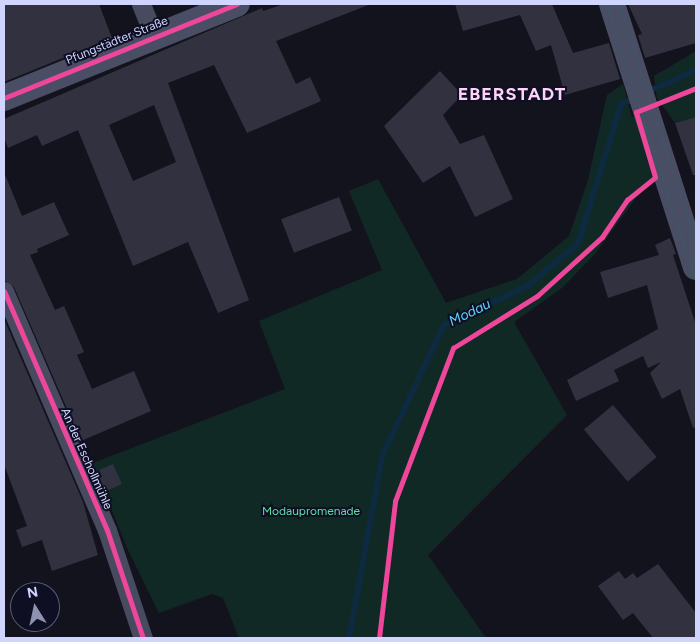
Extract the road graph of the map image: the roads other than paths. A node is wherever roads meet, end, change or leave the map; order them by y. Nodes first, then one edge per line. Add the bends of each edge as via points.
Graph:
1 (141, 4) edge
2 (237, 4) edge
3 (612, 4) edge
4 (154, 36) junction
5 (4, 98) edge
6 (696, 266) edge
7 (4, 291) edge
8 (143, 638) edge

1 - 4 street
2 - 4 street, Pfungstädter Straße
3 - 6 street
4 - 5 street, Pfungstädter Straße
7 - 8 street, An der Eschollmühle via 106,530

